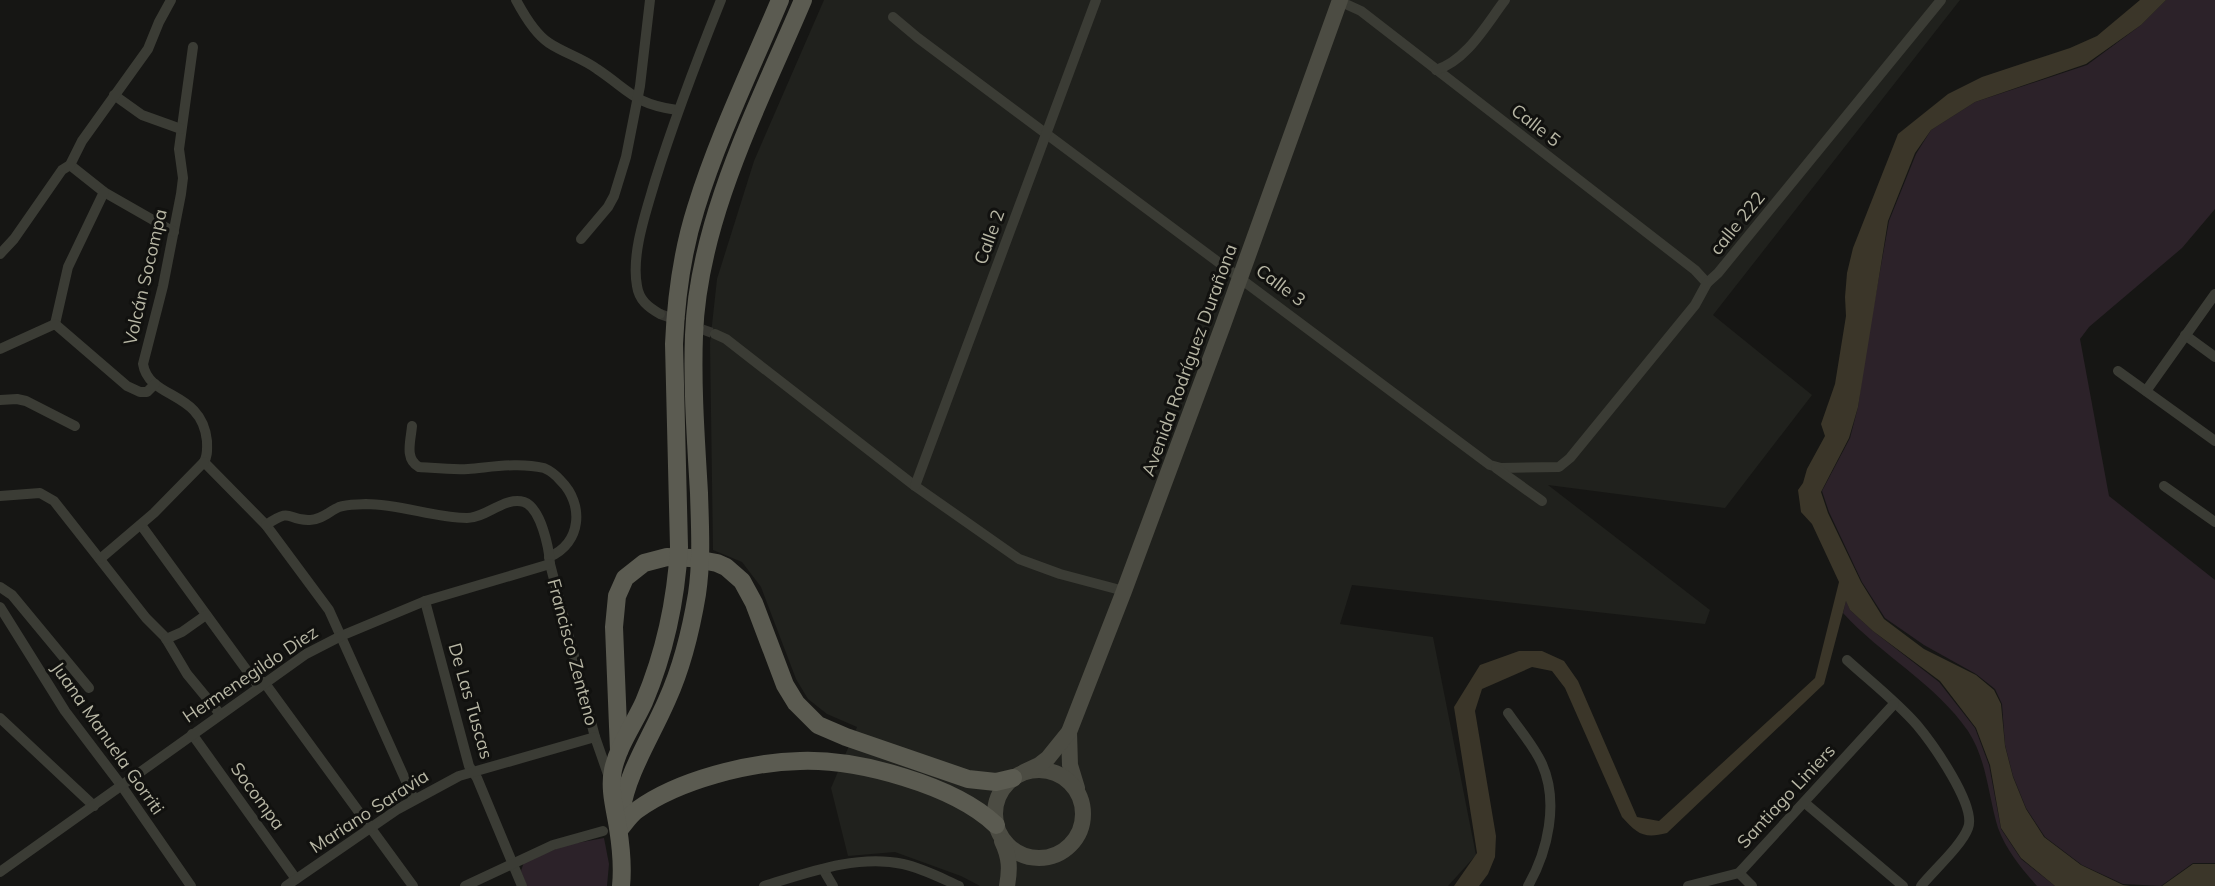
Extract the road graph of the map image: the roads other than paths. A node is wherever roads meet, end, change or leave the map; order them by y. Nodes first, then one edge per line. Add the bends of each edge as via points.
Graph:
1 (171, 0) edge
2 (516, 0) edge
3 (650, 0) edge
4 (721, 0) edge
5 (780, 0) edge
6 (803, 0) edge
7 (1096, 0) edge
8 (1505, 0) edge
9 (1941, 0) edge
10 (1340, 1) edge
11 (893, 17) dead end
12 (193, 47) dead end
13 (1436, 70) junction
14 (114, 95) junction
15 (638, 99) junction
16 (677, 110) junction
17 (181, 130) junction
18 (1045, 132) junction
19 (70, 165) junction
20 (104, 192) junction
21 (173, 232) junction
22 (581, 239) dead end
23 (0, 254) edge
24 (1241, 277) junction
25 (1707, 283) junction
26 (2215, 294) edge
27 (660, 314) tunnel mouth
28 (55, 324) junction
29 (715, 334) tunnel mouth
30 (2185, 335) junction
31 (0, 349) edge
32 (2215, 357) edge
33 (2118, 371) dead end
34 (155, 384) junction
35 (2147, 391) junction
36 (0, 400) edge
37 (75, 426) dead end
38 (412, 426) dead end
39 (2215, 440) edge
40 (204, 462) junction
41 (1490, 465) junction
42 (915, 485) junction
43 (2164, 486) dead end
44 (0, 496) edge
45 (1542, 501) dead end
46 (2215, 522) edge
47 (141, 525) junction
48 (266, 525) junction
49 (100, 559) junction
50 (550, 561) junction
51 (0, 587) edge
52 (1124, 591) junction
53 (425, 601) junction
54 (0, 607) edge
55 (206, 615) junction
56 (341, 636) junction
57 (166, 639) junction
58 (1847, 660) dead end
59 (261, 684) junction
60 (89, 688) dead end
61 (1894, 704) junction
62 (1508, 713) dead end
63 (220, 714) junction
64 (0, 718) edge
65 (1069, 732) junction
66 (192, 734) junction
67 (595, 737) junction
68 (618, 752) junction
69 (472, 771) junction
70 (1018, 775) junction
71 (121, 785) junction
72 (612, 785) junction
73 (1079, 796) junction
74 (414, 799) junction
75 (1805, 803) junction
76 (94, 806) junction
77 (370, 827) junction
78 (611, 830) junction
79 (998, 830) junction
80 (1044, 859) junction
81 (513, 863) junction
82 (824, 869) junction
83 (0, 872) edge
84 (1739, 873) junction
85 (296, 879) junction
86 (191, 886) edge
87 (286, 886) edge
88 (413, 886) edge
89 (465, 886) edge
90 (522, 886) edge
91 (621, 886) edge
92 (764, 886) edge
93 (833, 886) edge
94 (959, 886) edge
95 (1008, 886) edge
96 (1528, 886) edge
97 (1688, 886) edge
98 (1752, 886) edge
99 (1903, 886) edge
100 (1921, 886) edge

1 - 14 street via 148,49
2 - 15 street via 547,42 596,68
3 - 15 street
4 - 16 street
5 - 68 main road via 709,169 683,263 674,344 678,568 664,645 645,699
6 - 78 main road via 710,233 694,347 701,541 690,630 668,698 627,784
7 - 18 street, Calle 2
8 - 13 street via 1460,57
9 - 25 street, calle 222
10 - 13 street, Calle 5 via 1361,10
10 - 24 main road, Avenida Rodríguez Durañona
11 - 18 street, Calle 3
12 - 17 street, Volcán Socompa
13 - 25 street, Calle 5
14 - 17 street via 142,115
14 - 19 street
15 - 16 street
15 - 22 street via 614,196
16 - 27 street via 643,218 637,266 639,293 648,307
17 - 21 street, Volcán Socompa via 183,183
18 - 24 street, Calle 3
18 - 42 street, Calle 2
19 - 20 street
19 - 23 street
20 - 21 street
20 - 28 street via 68,267
21 - 34 street, Volcán Socompa via 144,363
24 - 41 street, Calle 3
24 - 52 main road, Avenida Rodríguez Durañona
25 - 41 street, calle 222 via 1695,305 1570,458 1559,467
26 - 30 street
28 - 31 street
28 - 34 street via 127,386 147,392
29 - 42 street
30 - 32 street
30 - 35 street
33 - 35 street
34 - 40 street via 203,421
35 - 39 street
36 - 37 street via 22,400
38 - 50 street via 409,457 419,467 506,465 553,472 572,494 578,519 575,532
40 - 47 street
40 - 48 street
41 - 45 street, Calle 3
42 - 52 street via 1020,559
43 - 46 street
44 - 49 street via 40,493 50,497
47 - 49 street
47 - 55 street
48 - 50 street, Francisco Zenteno via 284,515 311,520 346,505 370,504 466,518 511,502 525,502 539,519
48 - 56 street via 319,595
49 - 57 street
50 - 53 street, Hermenegildo Diez
50 - 67 street, Francisco Zenteno
51 - 60 street via 12,595
52 - 65 main road, Avenida Rodríguez Durañona
53 - 56 street, Hermenegildo Diez
53 - 69 street, De Las Tuscas
54 - 71 street, Juana Manuela Gorriti via 65,711
55 - 57 street
55 - 59 street
56 - 59 street, Hermenegildo Diez
56 - 74 street
57 - 63 street
58 - 61 street
59 - 63 street, Hermenegildo Diez
59 - 77 street
61 - 75 street, Santiago Liniers
61 - 100 street via 1917,725 1955,781 1970,819 1964,837
62 - 96 street via 1543,766 1550,796 1548,833
63 - 66 street, Hermenegildo Diez
64 - 76 street
65 - 70 main road via 1048,758
65 - 73 main road via 1070,765
66 - 71 street, Hermenegildo Diez
66 - 85 street, Socompa
67 - 69 street, Mariano Saravia
67 - 72 street, Francisco Zenteno
68 - 70 main road via 617,596 625,578 644,563 690,558 717,563 742,582 785,685 818,725 968,779 996,782
68 - 72 main road
69 - 74 street, Mariano Saravia
69 - 81 street, De Las Tuscas
70 - 73 main road via 1050,771 1062,776
70 - 79 main road via 997,800
71 - 76 street, Hermenegildo Diez
71 - 86 street, Juana Manuela Gorriti
72 - 78 main road
73 - 80 main road via 1083,819 1074,841 1066,850
74 - 77 street, Mariano Saravia
75 - 84 street, Santiago Liniers
75 - 99 street
76 - 83 street, Hermenegildo Diez
77 - 85 street, Mariano Saravia
77 - 88 street
78 - 79 main road via 658,797 688,785 765,764 801,761 867,768 926,785 978,809
78 - 81 street via 569,839
78 - 91 main road via 622,860
79 - 80 main road via 1019,854
79 - 95 main road via 1009,859
80 - 95 main road via 1023,870
81 - 89 street
81 - 90 street, De Las Tuscas
82 - 92 street
82 - 93 street
82 - 94 street via 901,863
84 - 97 street, Santiago Liniers
84 - 98 street
85 - 87 street, Mariano Saravia

